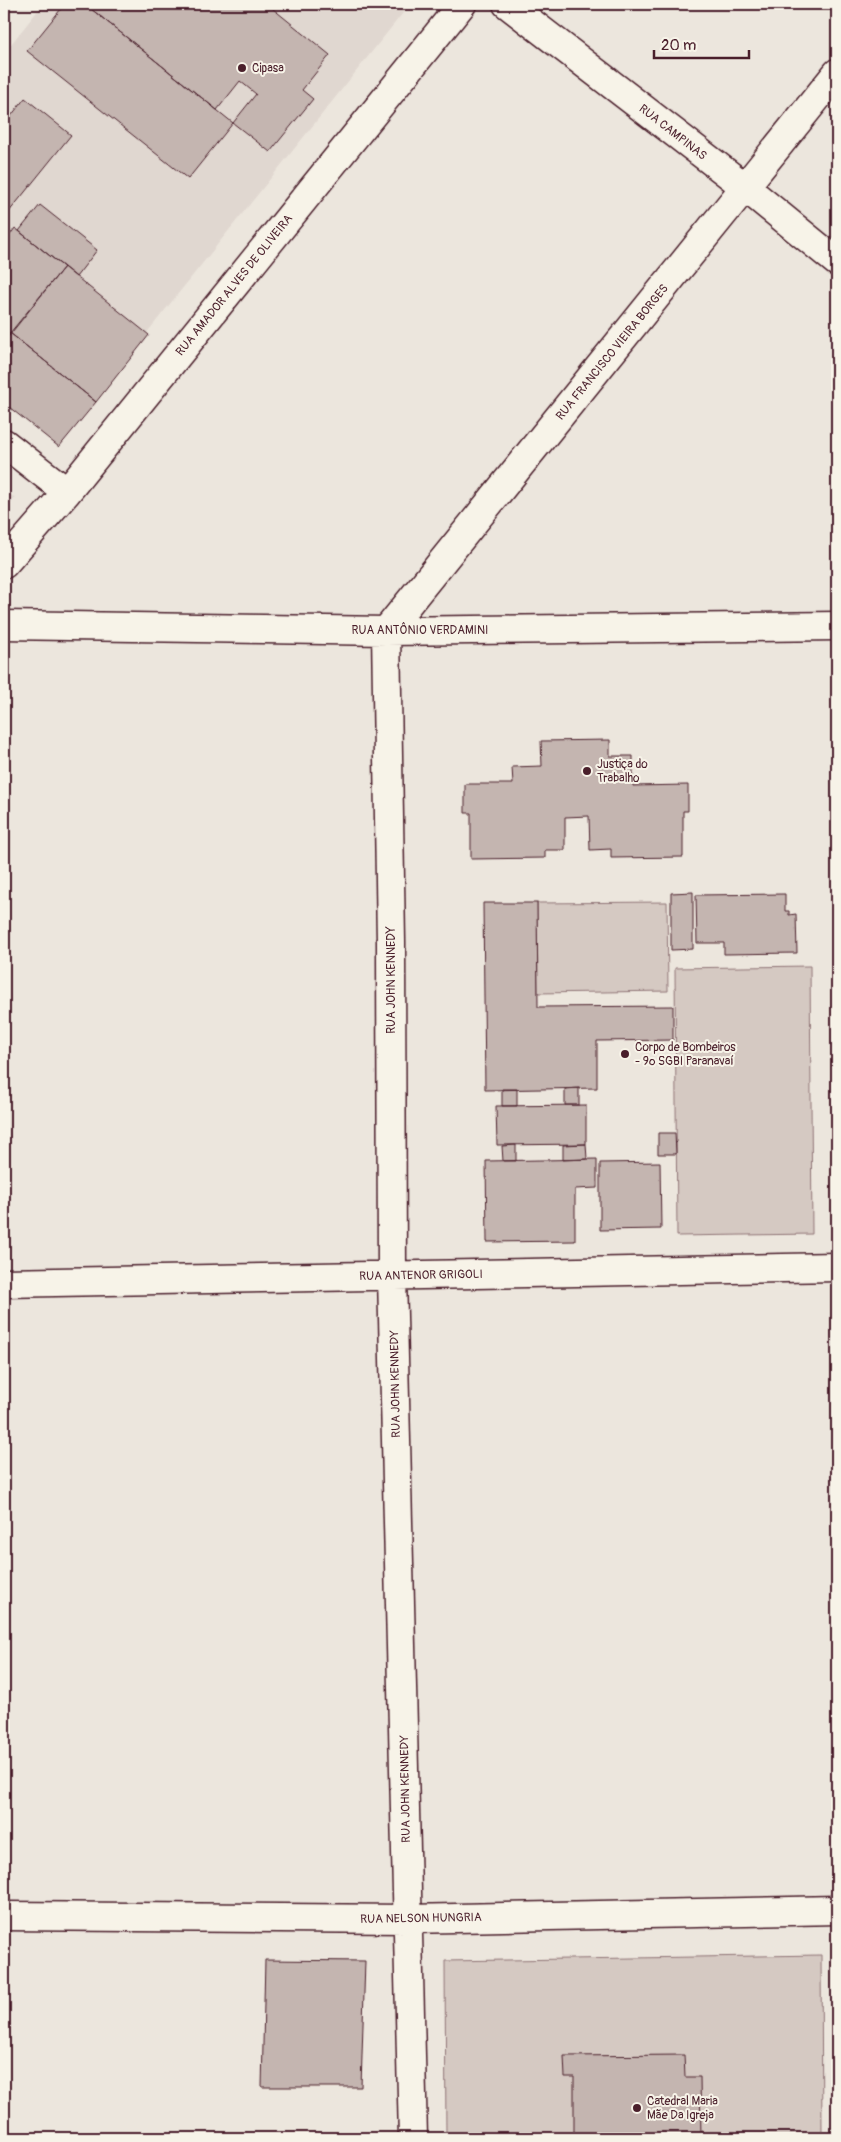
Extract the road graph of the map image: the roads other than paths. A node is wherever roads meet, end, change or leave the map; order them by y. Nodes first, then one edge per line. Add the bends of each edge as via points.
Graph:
1 (462, 4) edge
2 (507, 4) edge
3 (837, 73) edge
4 (745, 187) junction
5 (837, 262) edge
6 (4, 443) edge
7 (67, 492) junction
8 (4, 564) edge
9 (4, 626) edge
10 (837, 626) edge
11 (386, 630) junction
12 (837, 1267) edge
13 (392, 1276) junction
14 (4, 1283) edge
15 (837, 1910) edge
16 (4, 1916) edge
17 (408, 1919) junction
18 (413, 2138) edge

1 - 7 street, RUA AMADOR ALVES DE OLIVEIRA
2 - 4 street, RUA CAMPINAS
3 - 4 street, RUA FRANCISCO VIEIRA BORGES
4 - 5 street, RUA CAMPINAS
4 - 11 street, RUA FRANCISCO VIEIRA BORGES
6 - 7 street
7 - 8 street, RUA AMADOR ALVES DE OLIVEIRA
9 - 11 street, RUA ANTÔNIO VERDAMINI
10 - 11 street, RUA ANTÔNIO VERDAMINI
11 - 13 street, RUA JOHN KENNEDY
12 - 13 street, RUA ANTENOR GRIGOLI
13 - 14 street, RUA ANTENOR GRIGOLI
13 - 17 street, RUA JOHN KENNEDY
15 - 17 street, RUA NELSON HUNGRIA
16 - 17 street, RUA NELSON HUNGRIA
17 - 18 street, RUA JOHN KENNEDY

